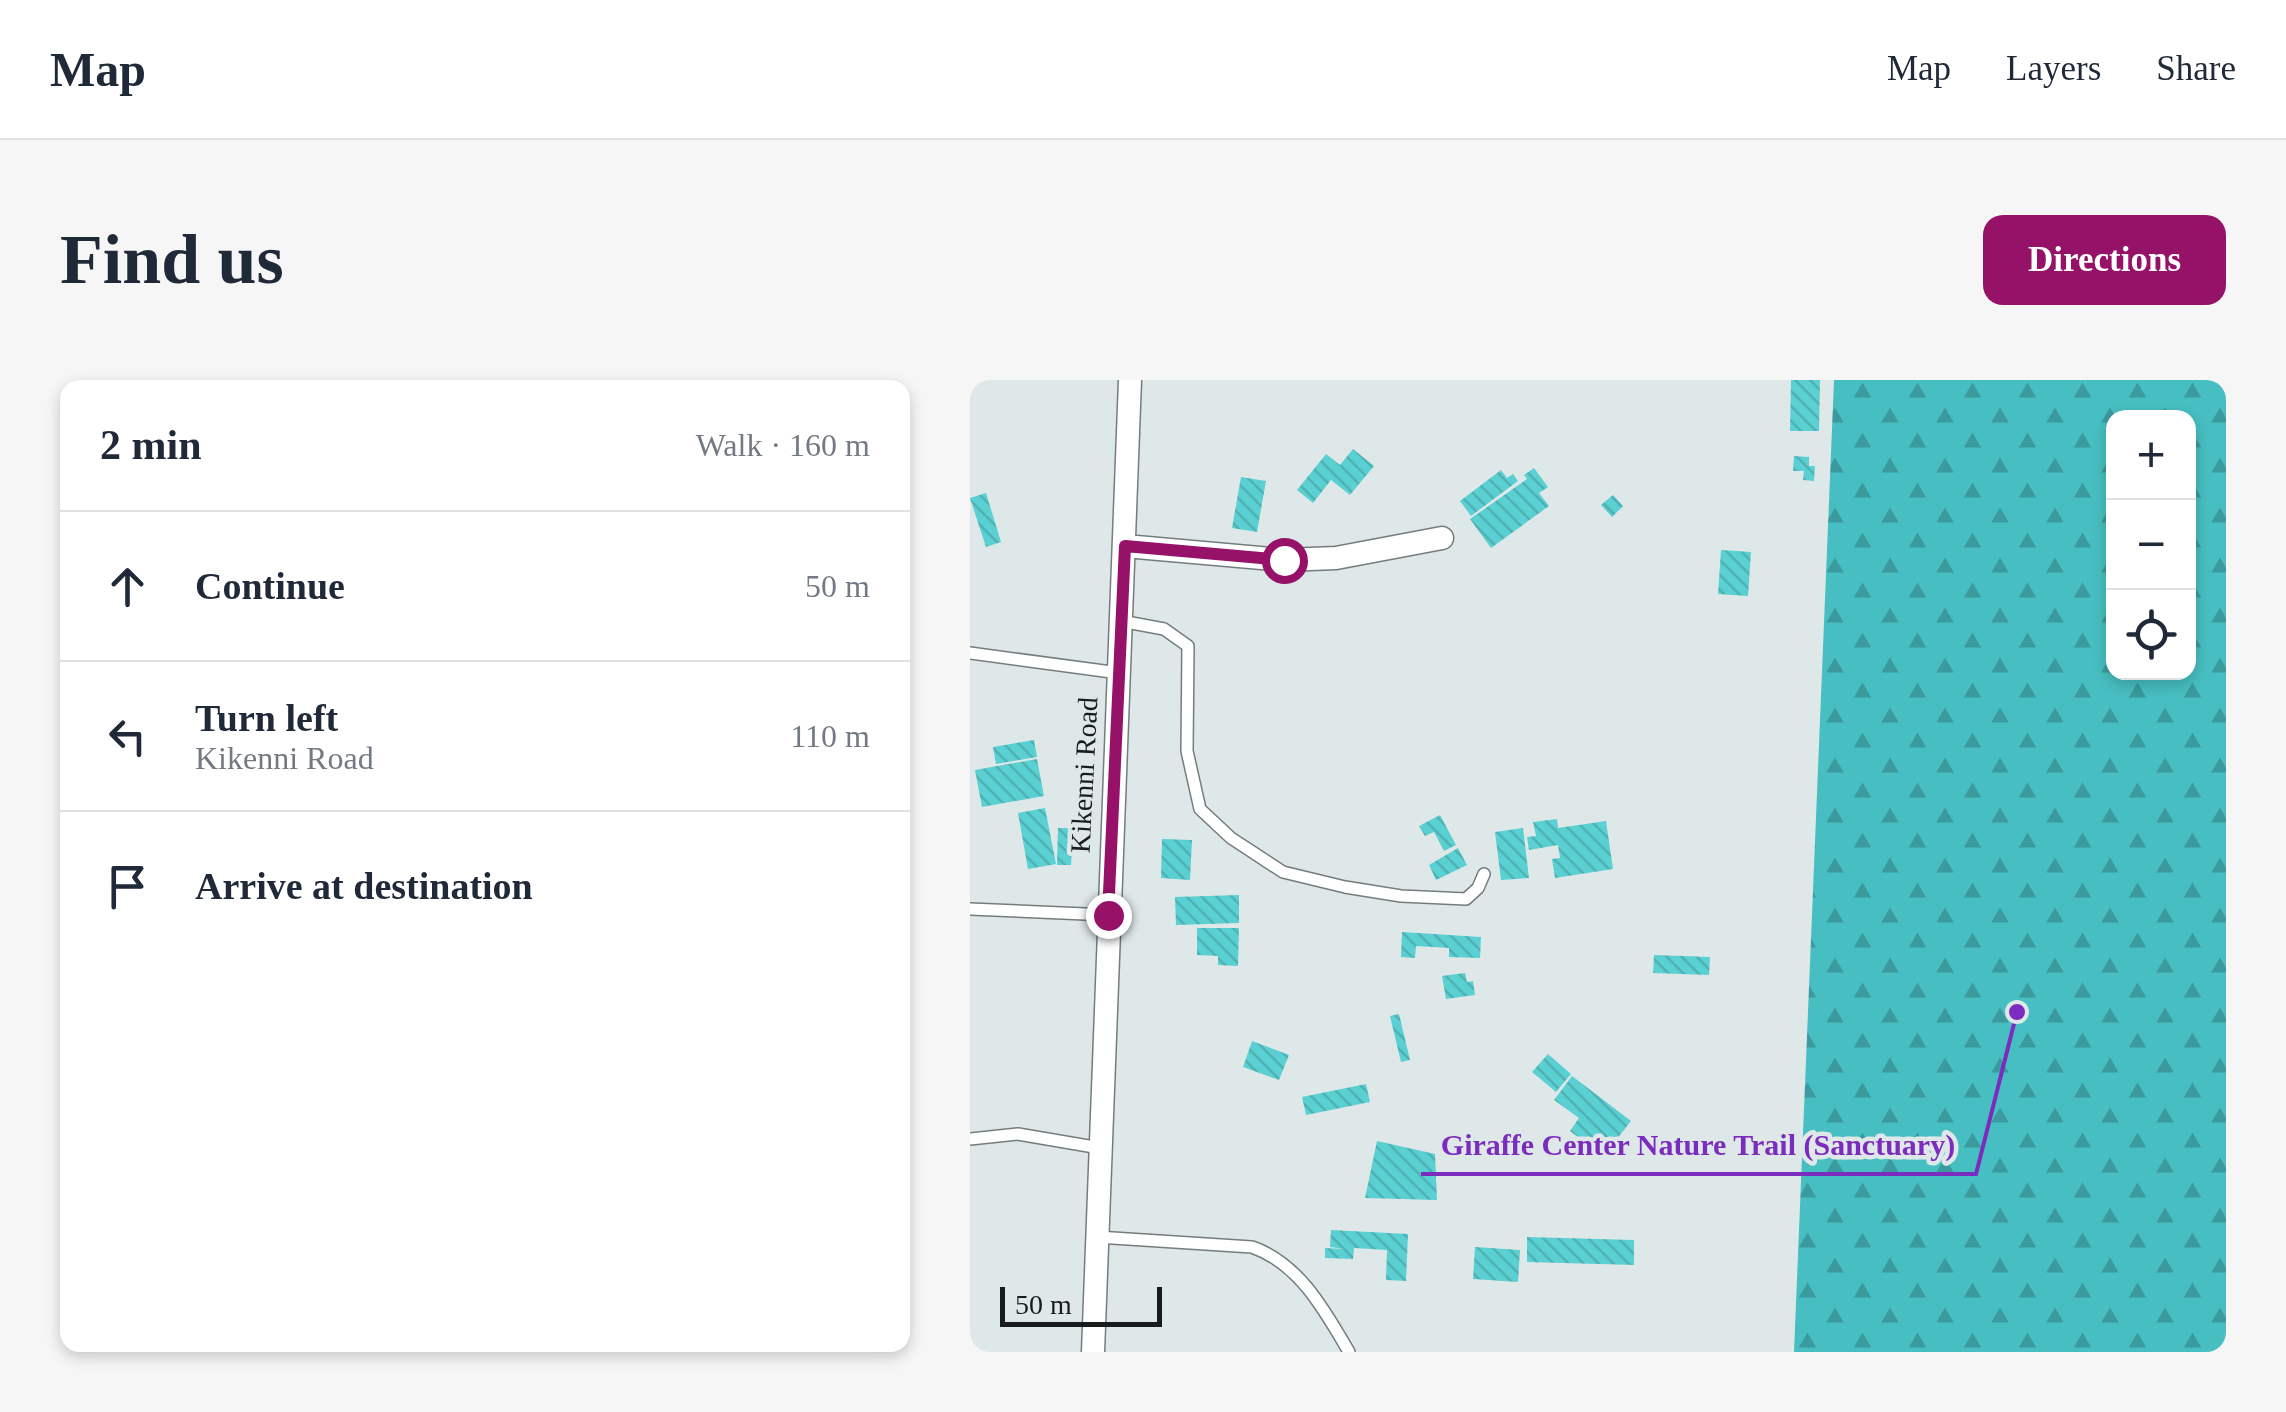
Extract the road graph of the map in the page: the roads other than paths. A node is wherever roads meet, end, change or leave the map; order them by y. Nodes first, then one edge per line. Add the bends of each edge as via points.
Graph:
1 (1130, 380) edge
2 (1442, 538) dead end
3 (1125, 546) junction
4 (1122, 621) junction
5 (970, 653) edge
6 (1119, 672) junction
7 (1484, 874) dead end
8 (970, 909) edge
9 (1108, 915) junction
10 (970, 1139) edge
11 (1100, 1148) junction
12 (1097, 1237) junction
13 (1093, 1352) edge
14 (1349, 1352) edge

1 - 3 street, Kikenni Road
2 - 3 street via 1336,558 1284,560
3 - 4 street, Kikenni Road
4 - 6 street, Kikenni Road
4 - 7 lane via 1164,628 1188,646 1186,752 1200,809 1231,838 1282,872 1402,896 1466,900
5 - 6 lane
6 - 9 street, Kikenni Road
8 - 9 lane
9 - 11 street, Kikenni Road
10 - 11 lane via 1018,1134
11 - 12 street, Kikenni Road
12 - 13 street, Kikenni Road
12 - 14 lane via 1252,1247 1272,1254 1310,1292

